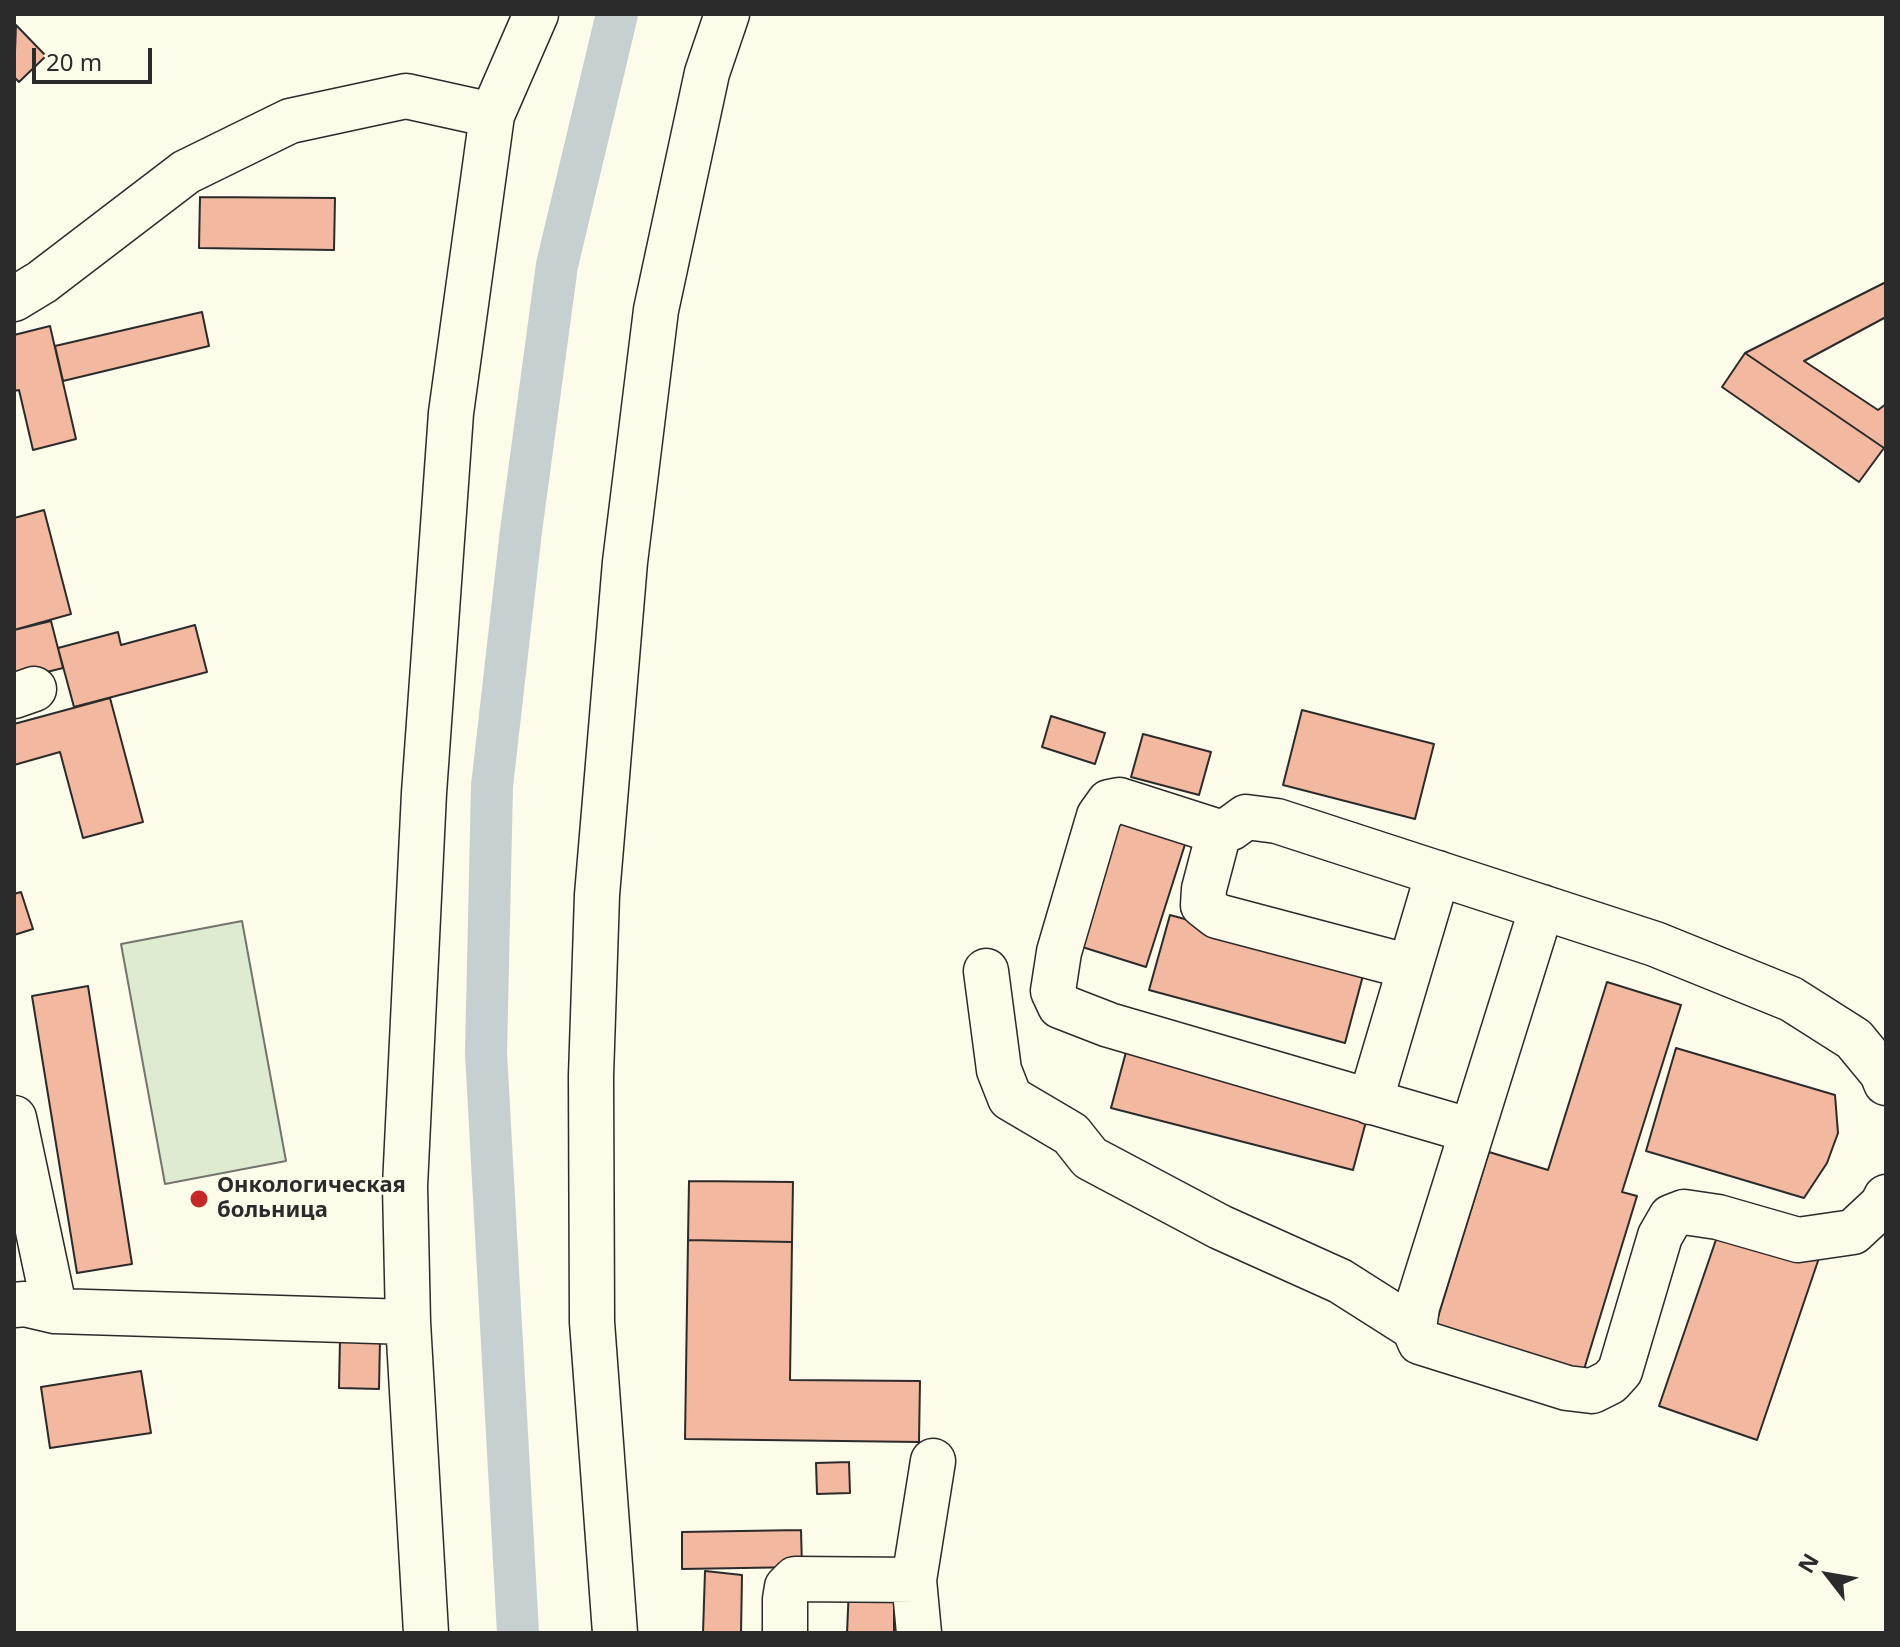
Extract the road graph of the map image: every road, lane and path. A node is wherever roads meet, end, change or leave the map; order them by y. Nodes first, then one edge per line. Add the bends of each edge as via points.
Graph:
1 (536, 14) edge
2 (727, 14) edge
3 (492, 115) junction
4 (14, 299) edge
5 (1219, 832) junction
6 (1438, 873) junction
7 (1542, 907) junction
8 (1410, 967) junction
9 (986, 971) dead end
10 (1886, 1083) edge
11 (1370, 1102) junction
12 (14, 1118) edge
13 (1472, 1131) junction
14 (1885, 1203) edge
15 (34, 1308) edge
16 (408, 1322) junction
17 (1414, 1328) junction
18 (933, 1461) dead end
19 (914, 1580) junction
20 (426, 1633) edge
21 (615, 1633) edge
22 (785, 1633) edge
23 (919, 1633) edge

1 - 3 street
2 - 21 street via 707,73 656,310 625,562 597,895 592,1322
3 - 4 street via 406,96 290,121 186,172
3 - 16 street via 451,413 424,793 405,1186
5 - 6 street via 1246,817 1277,821
5 - 8 street via 1203,905 1217,916
5 - 11 street via 1119,800 1109,802 1099,816 1059,952 1053,991 1060,1006
6 - 7 street
6 - 8 street
7 - 10 street via 1655,944 1791,999 1854,1039
7 - 13 street
8 - 11 street
9 - 17 street via 999,1070 1010,1098 1071,1134 1090,1158 1220,1227 1340,1281
11 - 13 street
12 - 15 street
13 - 17 street
14 - 17 street via 1853,1232 1798,1240 1718,1217 1684,1212 1671,1217 1660,1236 1620,1371 1592,1391 1420,1342
15 - 16 street
16 - 20 street
18 - 19 street
19 - 22 street via 795,1579 787,1587
19 - 23 street

